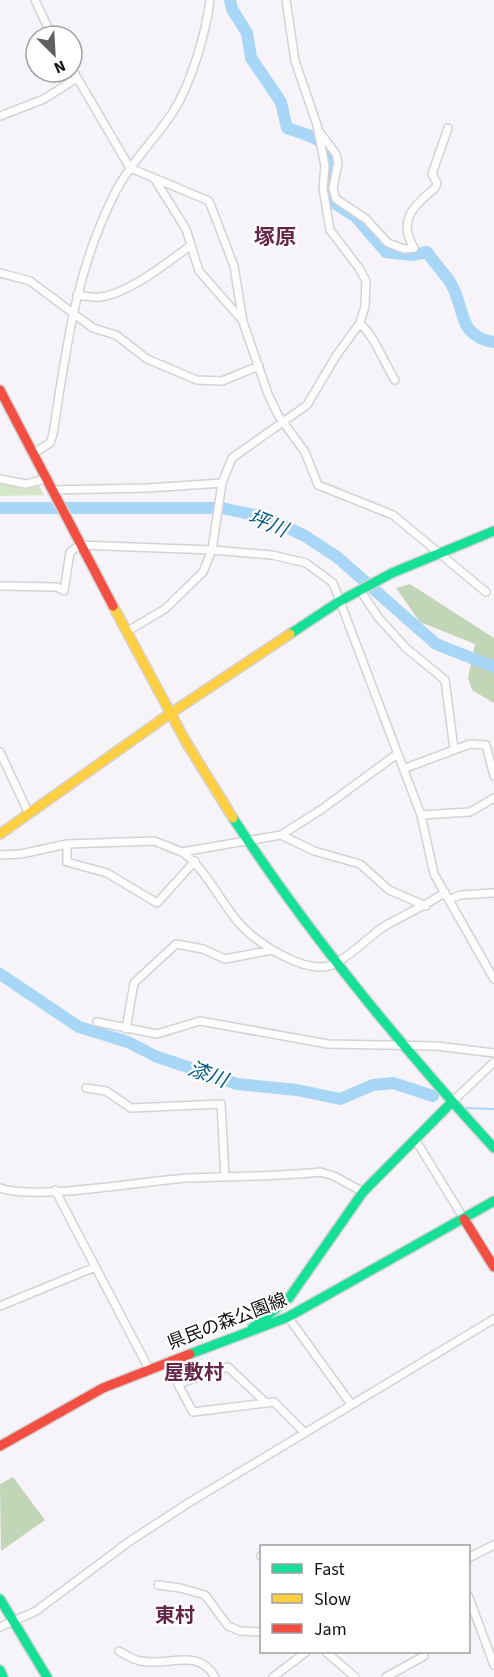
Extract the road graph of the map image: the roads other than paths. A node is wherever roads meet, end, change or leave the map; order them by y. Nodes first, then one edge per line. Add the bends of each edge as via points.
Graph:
1 (35, 0) edge
2 (210, 0) edge
3 (286, 0) edge
4 (46, 24) edge
5 (68, 84) edge
6 (81, 84) edge
7 (0, 116) edge
8 (448, 128) dead end
9 (319, 132) junction
10 (337, 164) junction
11 (130, 168) junction
12 (325, 173) junction
13 (154, 178) junction
14 (190, 246) junction
15 (0, 273) edge
16 (77, 295) junction
17 (71, 313) junction
18 (243, 322) junction
19 (360, 323) junction
20 (259, 366) junction
21 (395, 380) dead end
22 (0, 390) edge
23 (285, 422) junction
24 (32, 454) junction
25 (0, 479) edge
26 (45, 479) junction
27 (222, 483) junction
28 (51, 490) junction
29 (494, 531) edge
30 (80, 545) junction
31 (212, 550) junction
32 (437, 554) junction
33 (0, 586) edge
34 (364, 588) junction
35 (486, 592) dead end
36 (340, 601) junction
37 (126, 632) junction
38 (171, 713) junction
39 (454, 748) junction
40 (0, 752) edge
41 (397, 754) junction
42 (403, 769) junction
43 (494, 776) edge
44 (494, 798) edge
45 (29, 814) junction
46 (421, 815) junction
47 (0, 834) edge
48 (281, 835) junction
49 (249, 841) junction
50 (67, 844) junction
51 (182, 852) junction
52 (0, 855) edge
53 (195, 861) junction
54 (445, 892) junction
55 (494, 893) edge
56 (451, 899) junction
57 (426, 906) junction
58 (272, 950) junction
59 (336, 963) junction
60 (494, 979) edge
61 (97, 1022) dead end
62 (126, 1029) junction
63 (402, 1046) junction
64 (494, 1053) edge
65 (494, 1062) edge
66 (86, 1088) dead end
67 (452, 1102) junction
68 (415, 1139) junction
69 (494, 1148) edge
70 (225, 1177) junction
71 (0, 1188) edge
72 (55, 1190) junction
73 (363, 1192) junction
74 (494, 1201) edge
75 (464, 1219) junction
76 (95, 1267) junction
77 (494, 1267) edge
78 (0, 1305) edge
79 (288, 1317) junction
80 (494, 1319) edge
81 (239, 1337) junction
82 (166, 1362) junction
83 (148, 1369) junction
84 (178, 1384) junction
85 (265, 1402) junction
86 (351, 1404) junction
87 (305, 1433) junction
88 (0, 1446) edge
89 (494, 1545) edge
90 (470, 1557) edge
91 (158, 1586) dead end
92 (0, 1599) edge
93 (470, 1600) edge
94 (14, 1621) junction
95 (0, 1627) edge
96 (260, 1632) edge
97 (119, 1651) dead end
98 (305, 1653) edge
99 (327, 1653) edge
100 (424, 1656) dead end
101 (494, 1665) edge
102 (0, 1670) edge
103 (3, 1677) edge
104 (47, 1677) edge
105 (214, 1677) edge
106 (273, 1677) edge
107 (355, 1677) edge
108 (386, 1677) edge

1 - 4 street
2 - 11 street via 199,48 175,110
3 - 9 street via 295,61
5 - 7 street via 44,99
6 - 11 street
8 - 10 street via 432,174 435,188 412,211 407,223 406,232 414,248 388,243 366,219 336,199 333,188
9 - 10 street via 334,148
9 - 12 street
10 - 12 street
11 - 13 street
11 - 16 street via 97,231
12 - 19 street via 324,206 330,230 366,281
13 - 14 street via 186,229
13 - 18 street via 209,201 234,266
14 - 16 street via 148,275 112,293 100,297
14 - 18 street via 199,271
15 - 17 street via 30,281
16 - 17 street
17 - 20 street via 93,328 116,335 147,359 197,380 222,381
17 - 24 street via 53,434 50,443
18 - 20 street
19 - 21 street via 375,341
19 - 23 street via 307,405
20 - 23 street via 268,394
22 - 24 street
23 - 27 street via 232,458
23 - 32 street via 305,452 318,485 393,515
24 - 26 street
25 - 26 street via 26,484
26 - 28 street
27 - 28 street
27 - 31 street
28 - 30 street
29 - 32 street
30 - 31 street
30 - 33 street via 70,552 64,591 57,587
30 - 37 street
31 - 36 street via 272,555 306,563 333,583
31 - 37 street via 203,572 165,609
32 - 34 street
32 - 35 street
34 - 36 street
34 - 39 street via 378,617 406,648 445,680
36 - 38 street
36 - 41 street
37 - 38 street
38 - 45 street
38 - 49 street
39 - 42 street
39 - 43 street via 486,745
40 - 45 street
41 - 42 street
41 - 48 street
42 - 46 street
44 - 46 street via 470,812
45 - 47 street
46 - 54 street via 434,874
48 - 49 street
48 - 57 street via 314,851 360,864 389,890
49 - 51 street
49 - 59 street
50 - 51 street via 154,841
50 - 52 street
50 - 53 street via 67,862 107,873 157,903
51 - 53 street
53 - 58 street via 239,924
54 - 56 street
54 - 57 street
55 - 56 street
56 - 60 street
57 - 59 street via 382,928
58 - 59 street via 323,968
58 - 62 street via 225,959 202,949 176,945 134,983
59 - 63 street
61 - 62 street
62 - 63 street via 157,1034 200,1021 328,1044
63 - 64 street
63 - 67 street
65 - 67 street
66 - 70 street via 106,1091 131,1108 221,1104
67 - 68 street
67 - 69 street
68 - 73 street
68 - 75 street
70 - 72 street
70 - 73 street via 320,1172
71 - 72 street
72 - 76 street
73 - 81 street via 290,1298
74 - 75 street, 県民の森公園線
75 - 77 street
75 - 79 street, 県民の森公園線
76 - 78 street
76 - 83 street
79 - 81 street, 県民の森公園線
79 - 86 street
80 - 86 street
81 - 82 street, 県民の森公園線
82 - 83 street, 県民の森公園線
82 - 84 street
83 - 88 street, 県民の森公園線 via 103,1388
84 - 85 street via 228,1367
84 - 85 street via 194,1412
85 - 87 street via 274,1402
86 - 87 street
87 - 94 street via 190,1502 130,1541 46,1605
89 - 90 street
91 - 96 street via 205,1595 228,1626
92 - 94 street
93 - 101 street
94 - 95 street
94 - 104 street
97 - 105 street via 143,1662 199,1661 208,1666
98 - 106 street
99 - 107 street
100 - 108 street
102 - 103 street

